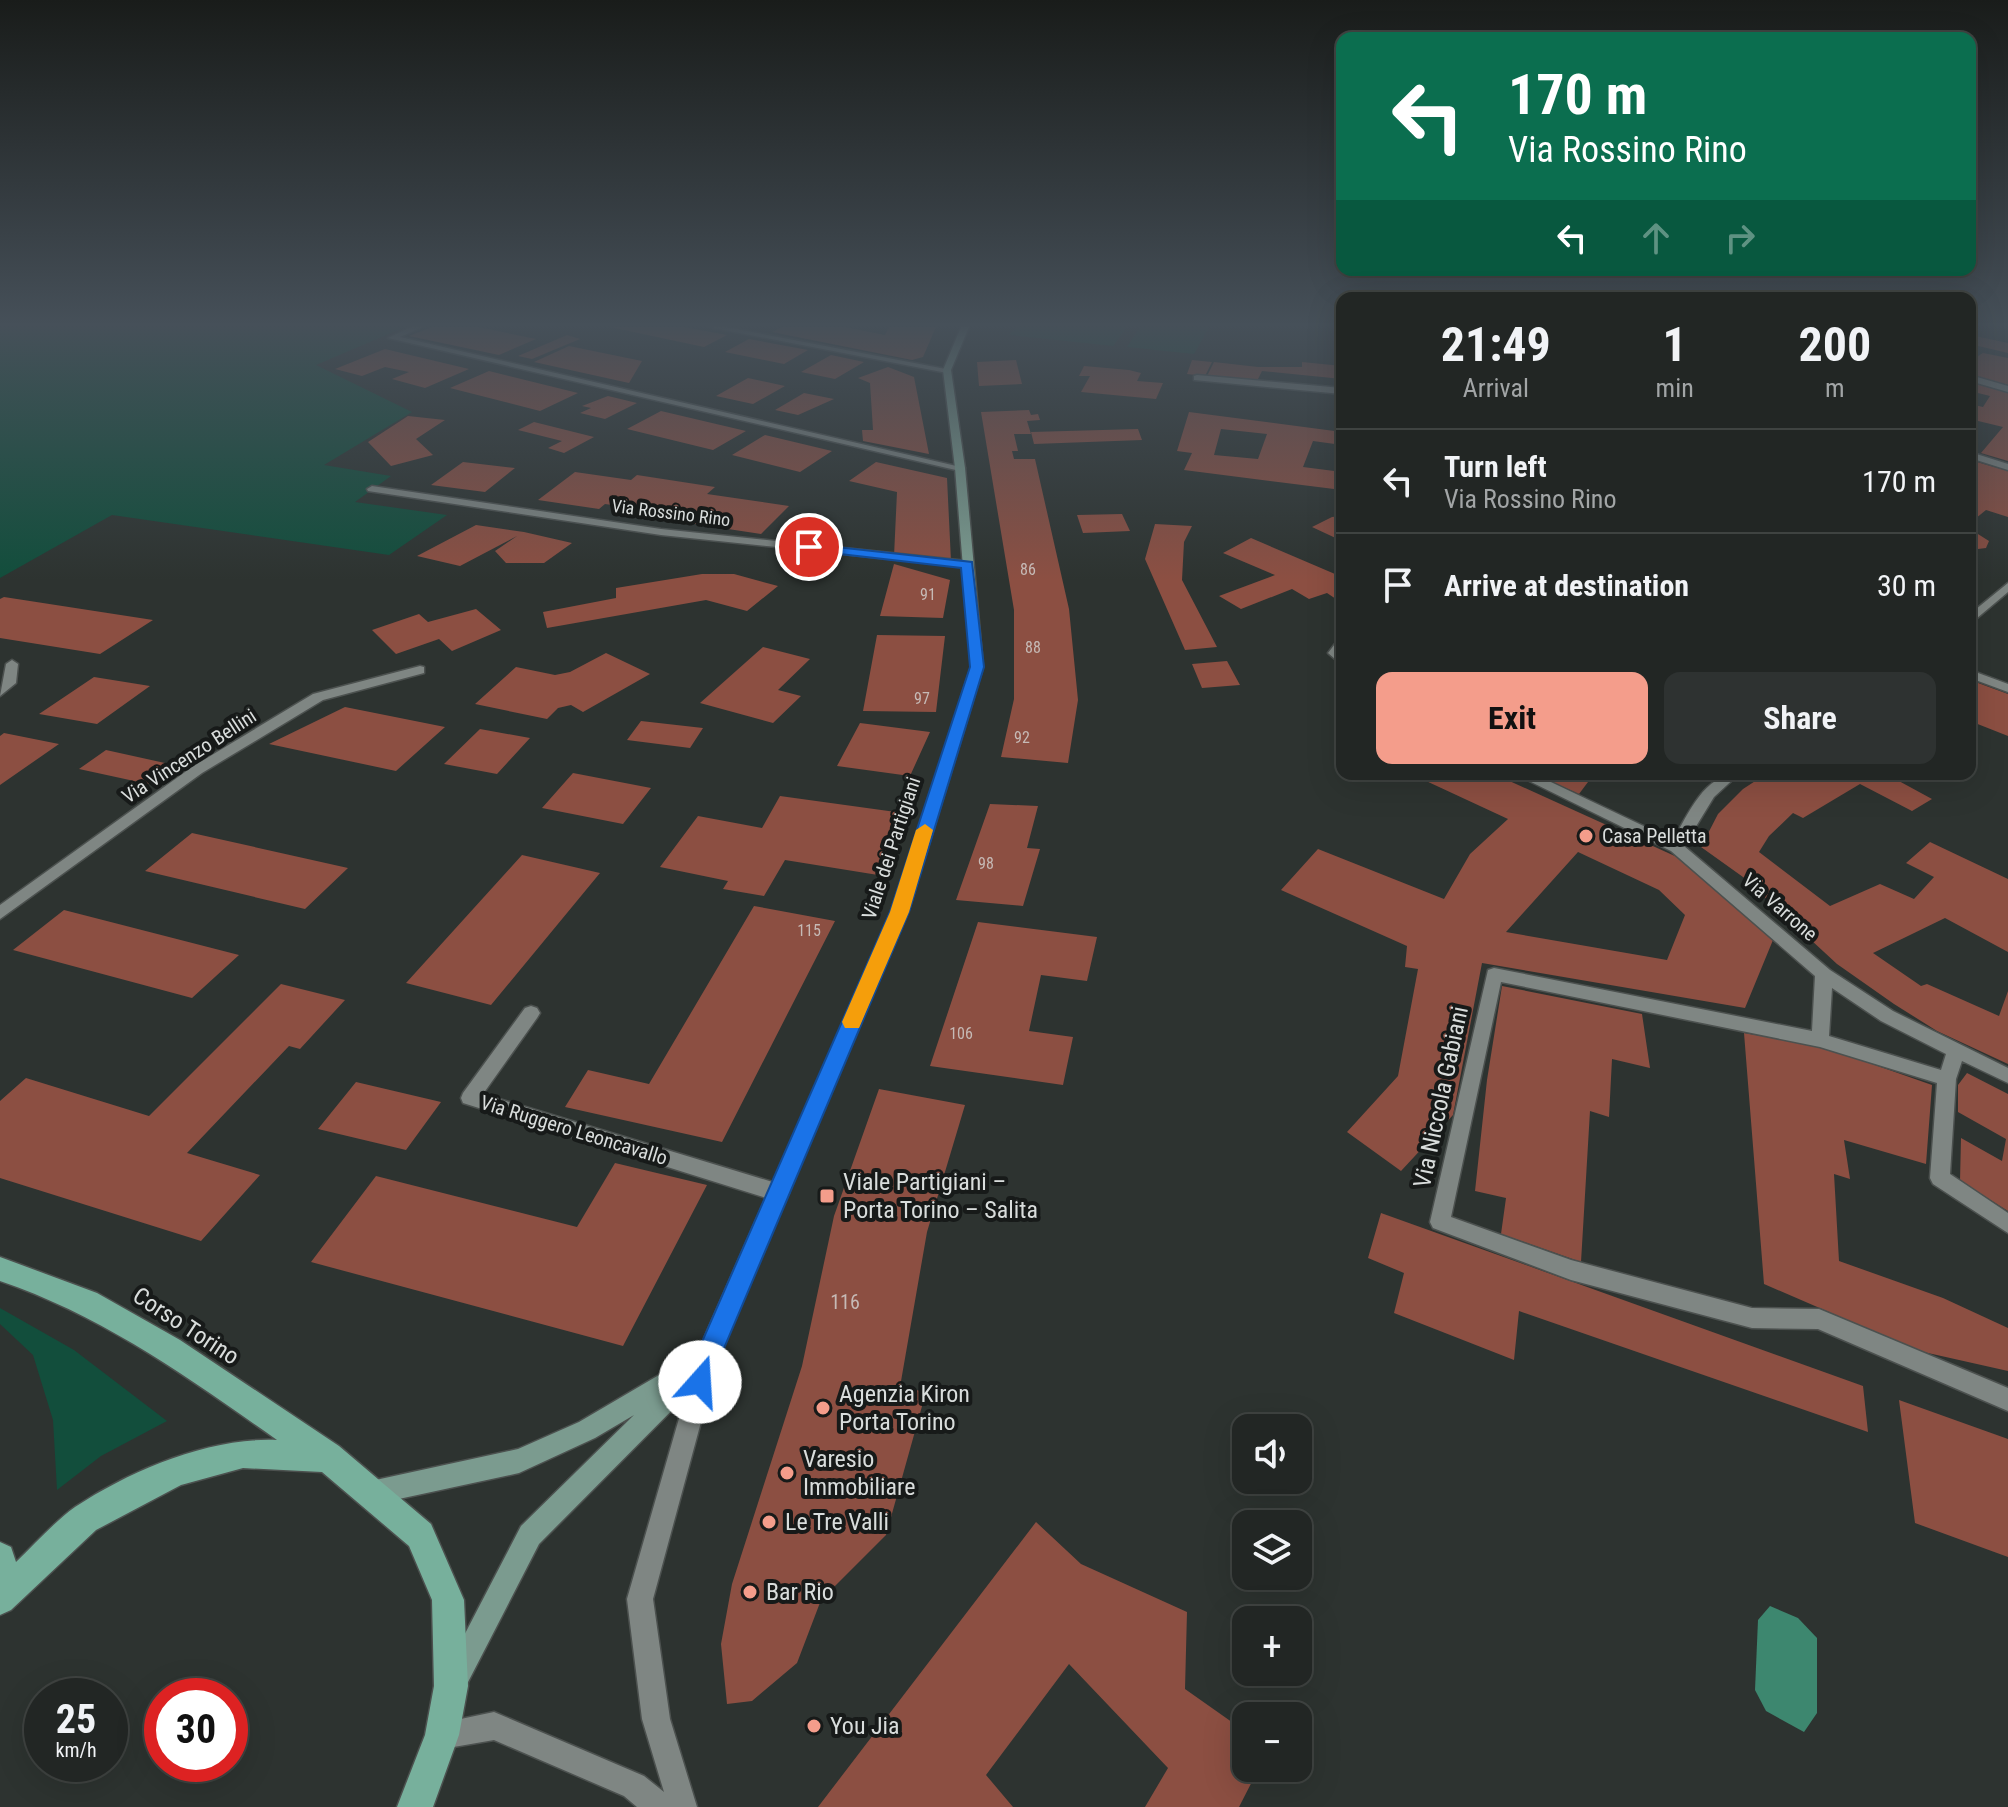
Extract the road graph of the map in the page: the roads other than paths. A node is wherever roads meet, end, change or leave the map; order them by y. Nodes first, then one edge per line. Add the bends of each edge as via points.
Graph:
1 (712, 411) edge
2 (952, 411) edge
3 (1976, 457) edge
4 (2008, 467) edge
5 (960, 468) junction
6 (372, 489) dead end
7 (967, 564) junction
8 (2008, 586) edge
9 (1976, 615) edge
10 (12, 664) dead end
11 (420, 670) dead end
12 (1976, 676) edge
13 (2008, 688) edge
14 (0, 692) edge
15 (1535, 780) edge
16 (1725, 780) edge
17 (1676, 847) junction
18 (0, 913) edge
19 (1824, 974) junction
20 (531, 1013) dead end
21 (1820, 1040) junction
22 (1956, 1052) junction
23 (2008, 1076) edge
24 (1947, 1079) junction
25 (779, 1193) junction
26 (2008, 1224) edge
27 (0, 1269) edge
28 (706, 1360) junction
29 (2008, 1400) edge
30 (328, 1457) junction
31 (371, 1493) junction
32 (0, 1558) edge
33 (2, 1595) edge
34 (451, 1686) junction
35 (442, 1735) junction
36 (415, 1807) edge
37 (660, 1807) edge
38 (683, 1807) edge

1 - 5 street
2 - 5 street, Viale dei Partigiani
3 - 4 street
5 - 7 street, Viale dei Partigiani
6 - 7 street, Via Rossino Rino via 661,532
7 - 25 street, Viale dei Partigiani via 977,667 900,912
8 - 9 street
10 - 14 street via 10,683
11 - 18 street, Via Vincenzo Bellini via 318,697 197,770
12 - 13 street
15 - 17 street, Via Varrone
16 - 17 street via 1708,794
17 - 19 street, Via Varrone
19 - 21 street
19 - 22 street, Via Varrone via 1887,1016
20 - 25 street, Via Ruggero Leoncavallo via 470,1098
21 - 24 street
21 - 29 street, Via Niccola Gabiani via 1494,974 1440,1222 1571,1270 1752,1318 1819,1319
22 - 23 street, Via Varrone
22 - 24 street
24 - 26 street via 1940,1178
25 - 28 street, Viale dei Partigiani
27 - 30 main road, Corso Torino via 45,1281 127,1324
28 - 31 street via 587,1430 519,1461
28 - 34 street, Viale dei Partigiani via 530,1535
28 - 38 street via 640,1599 656,1719
30 - 31 main road, Corso Torino
30 - 33 main road via 243,1453 176,1471 85,1519
31 - 34 main road, Corso Torino via 420,1535 443,1587
32 - 33 main road
34 - 35 main road, Corso Torino
35 - 36 main road, Corso Torino
35 - 37 street via 494,1726 634,1786

